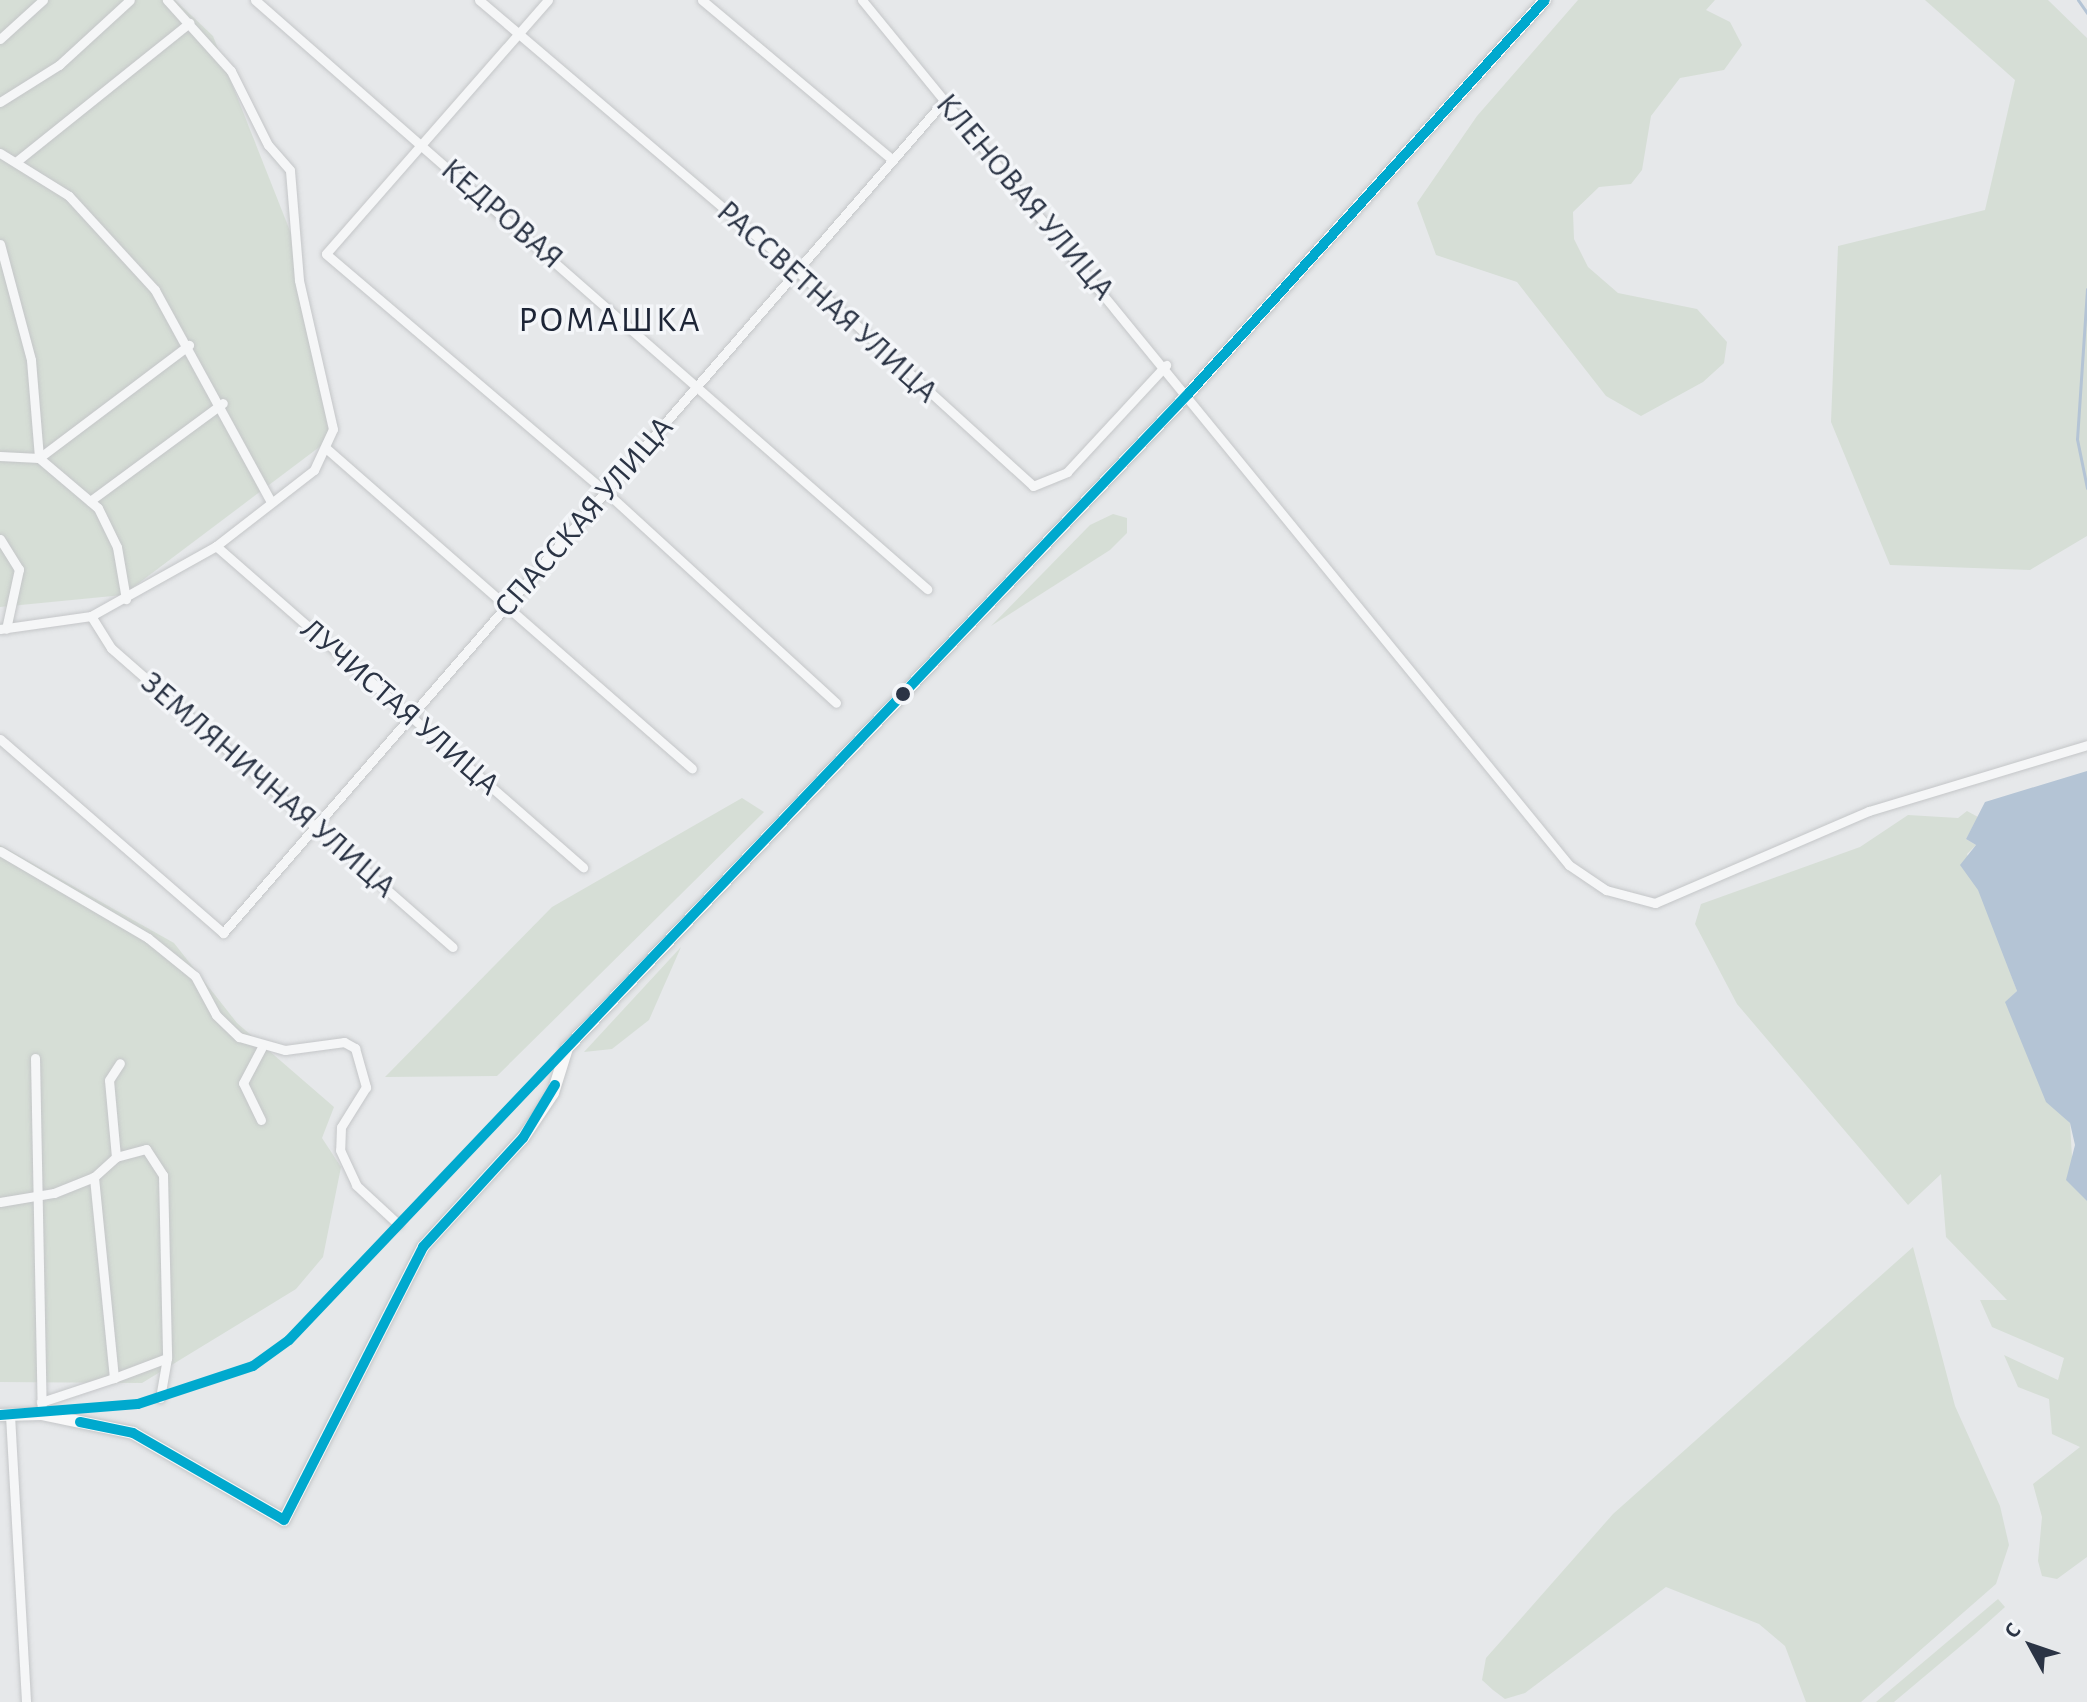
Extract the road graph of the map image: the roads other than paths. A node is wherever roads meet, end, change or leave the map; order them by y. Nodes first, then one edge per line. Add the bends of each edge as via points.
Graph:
1 (43, 0) edge
2 (130, 0) edge
3 (167, 0) edge
4 (255, 0) edge
5 (479, 0) edge
6 (548, 0) edge
7 (702, 0) edge
8 (862, 0) edge
9 (1545, 0) edge
10 (189, 23) junction
11 (519, 34) junction
12 (0, 39) edge
13 (944, 101) junction
14 (0, 102) edge
15 (423, 144) junction
16 (0, 153) edge
17 (893, 160) junction
18 (17, 161) junction
19 (0, 244) edge
20 (797, 271) junction
21 (189, 345) junction
22 (1166, 365) junction
23 (697, 386) junction
24 (1189, 393) junction
25 (223, 403) junction
26 (327, 449) junction
27 (0, 456) edge
28 (39, 458) junction
29 (606, 492) junction
30 (90, 501) junction
31 (271, 502) junction
32 (0, 539) edge
33 (216, 546) junction
34 (927, 589) dead end
35 (126, 599) junction
36 (509, 603) junction
37 (91, 616) junction
38 (3, 629) edge
39 (836, 703) dead end
40 (411, 716) junction
41 (0, 739) edge
42 (2087, 745) edge
43 (692, 768) dead end
44 (316, 826) junction
45 (0, 851) edge
46 (583, 867) dead end
47 (453, 947) dead end
48 (262, 1047) junction
49 (35, 1058) dead end
50 (120, 1063) dead end
51 (261, 1120) dead end
52 (116, 1157) junction
53 (94, 1177) junction
54 (35, 1197) junction
55 (0, 1202) edge
56 (398, 1224) dead end
57 (167, 1358) junction
58 (114, 1378) junction
59 (160, 1398) dead end
60 (41, 1408) junction
61 (5, 1415) edge
62 (26, 1702) edge

1 - 12 street
2 - 14 street via 59,65
3 - 10 street via 170,12
4 - 15 street, КЕДРОВАЯ
5 - 11 street, РАССВЕТНАЯ УЛИЦА
6 - 11 street
7 - 17 street
8 - 13 street, КЛЕНОВАЯ УЛИЦА
9 - 24 street
10 - 18 street
10 - 26 street via 231,71 268,145 290,170 299,280 333,429
11 - 15 street
11 - 20 street, РАССВЕТНАЯ УЛИЦА
13 - 17 street, СПАССКАЯ УЛИЦА
13 - 22 street, КЛЕНОВАЯ УЛИЦА
15 - 23 street, КЕДРОВАЯ
15 - 29 street via 326,254
16 - 18 street
17 - 20 street, СПАССКАЯ УЛИЦА
18 - 21 street via 69,196 155,290
19 - 28 street via 31,360
20 - 22 street, РАССВЕТНАЯ УЛИЦА via 1033,486 1067,472
20 - 23 street, СПАССКАЯ УЛИЦА
21 - 25 street
21 - 28 street
22 - 24 street, КЛЕНОВАЯ УЛИЦА
23 - 29 street, СПАССКАЯ УЛИЦА
23 - 34 street, КЕДРОВАЯ
24 - 42 street, КЛЕНОВАЯ УЛИЦА via 1569,865 1606,890 1655,903 1869,811
24 - 60 street via 567,1048 553,1093 523,1138 423,1247 284,1520 133,1433
25 - 30 street
25 - 31 street
26 - 31 street via 314,470
26 - 36 street
27 - 28 street
28 - 30 street
29 - 36 street, СПАССКАЯ УЛИЦА
29 - 39 street
30 - 35 street via 117,547
31 - 33 street
32 - 38 street via 19,569
33 - 35 street
33 - 40 street, ЛУЧИСТАЯ УЛИЦА
35 - 37 street
36 - 40 street, СПАССКАЯ УЛИЦА
36 - 43 street
37 - 38 street
37 - 44 street, ЗЕМЛЯНИЧНАЯ УЛИЦА via 111,648
40 - 44 street, СПАССКАЯ УЛИЦА
40 - 46 street, ЛУЧИСТАЯ УЛИЦА
41 - 44 street, СПАССКАЯ УЛИЦА via 223,933
44 - 47 street, ЗЕМЛЯНИЧНАЯ УЛИЦА
45 - 48 street via 148,938 195,976 216,1015
48 - 51 street via 243,1083
48 - 56 street via 344,1042 355,1048 366,1087 341,1127 340,1150 356,1185
49 - 54 street
50 - 52 street via 109,1080
52 - 53 street
52 - 57 street via 146,1149 163,1175
53 - 54 street
53 - 58 street
54 - 55 street
54 - 60 street
57 - 58 street
57 - 59 street
58 - 60 street
60 - 61 street
61 - 62 street

